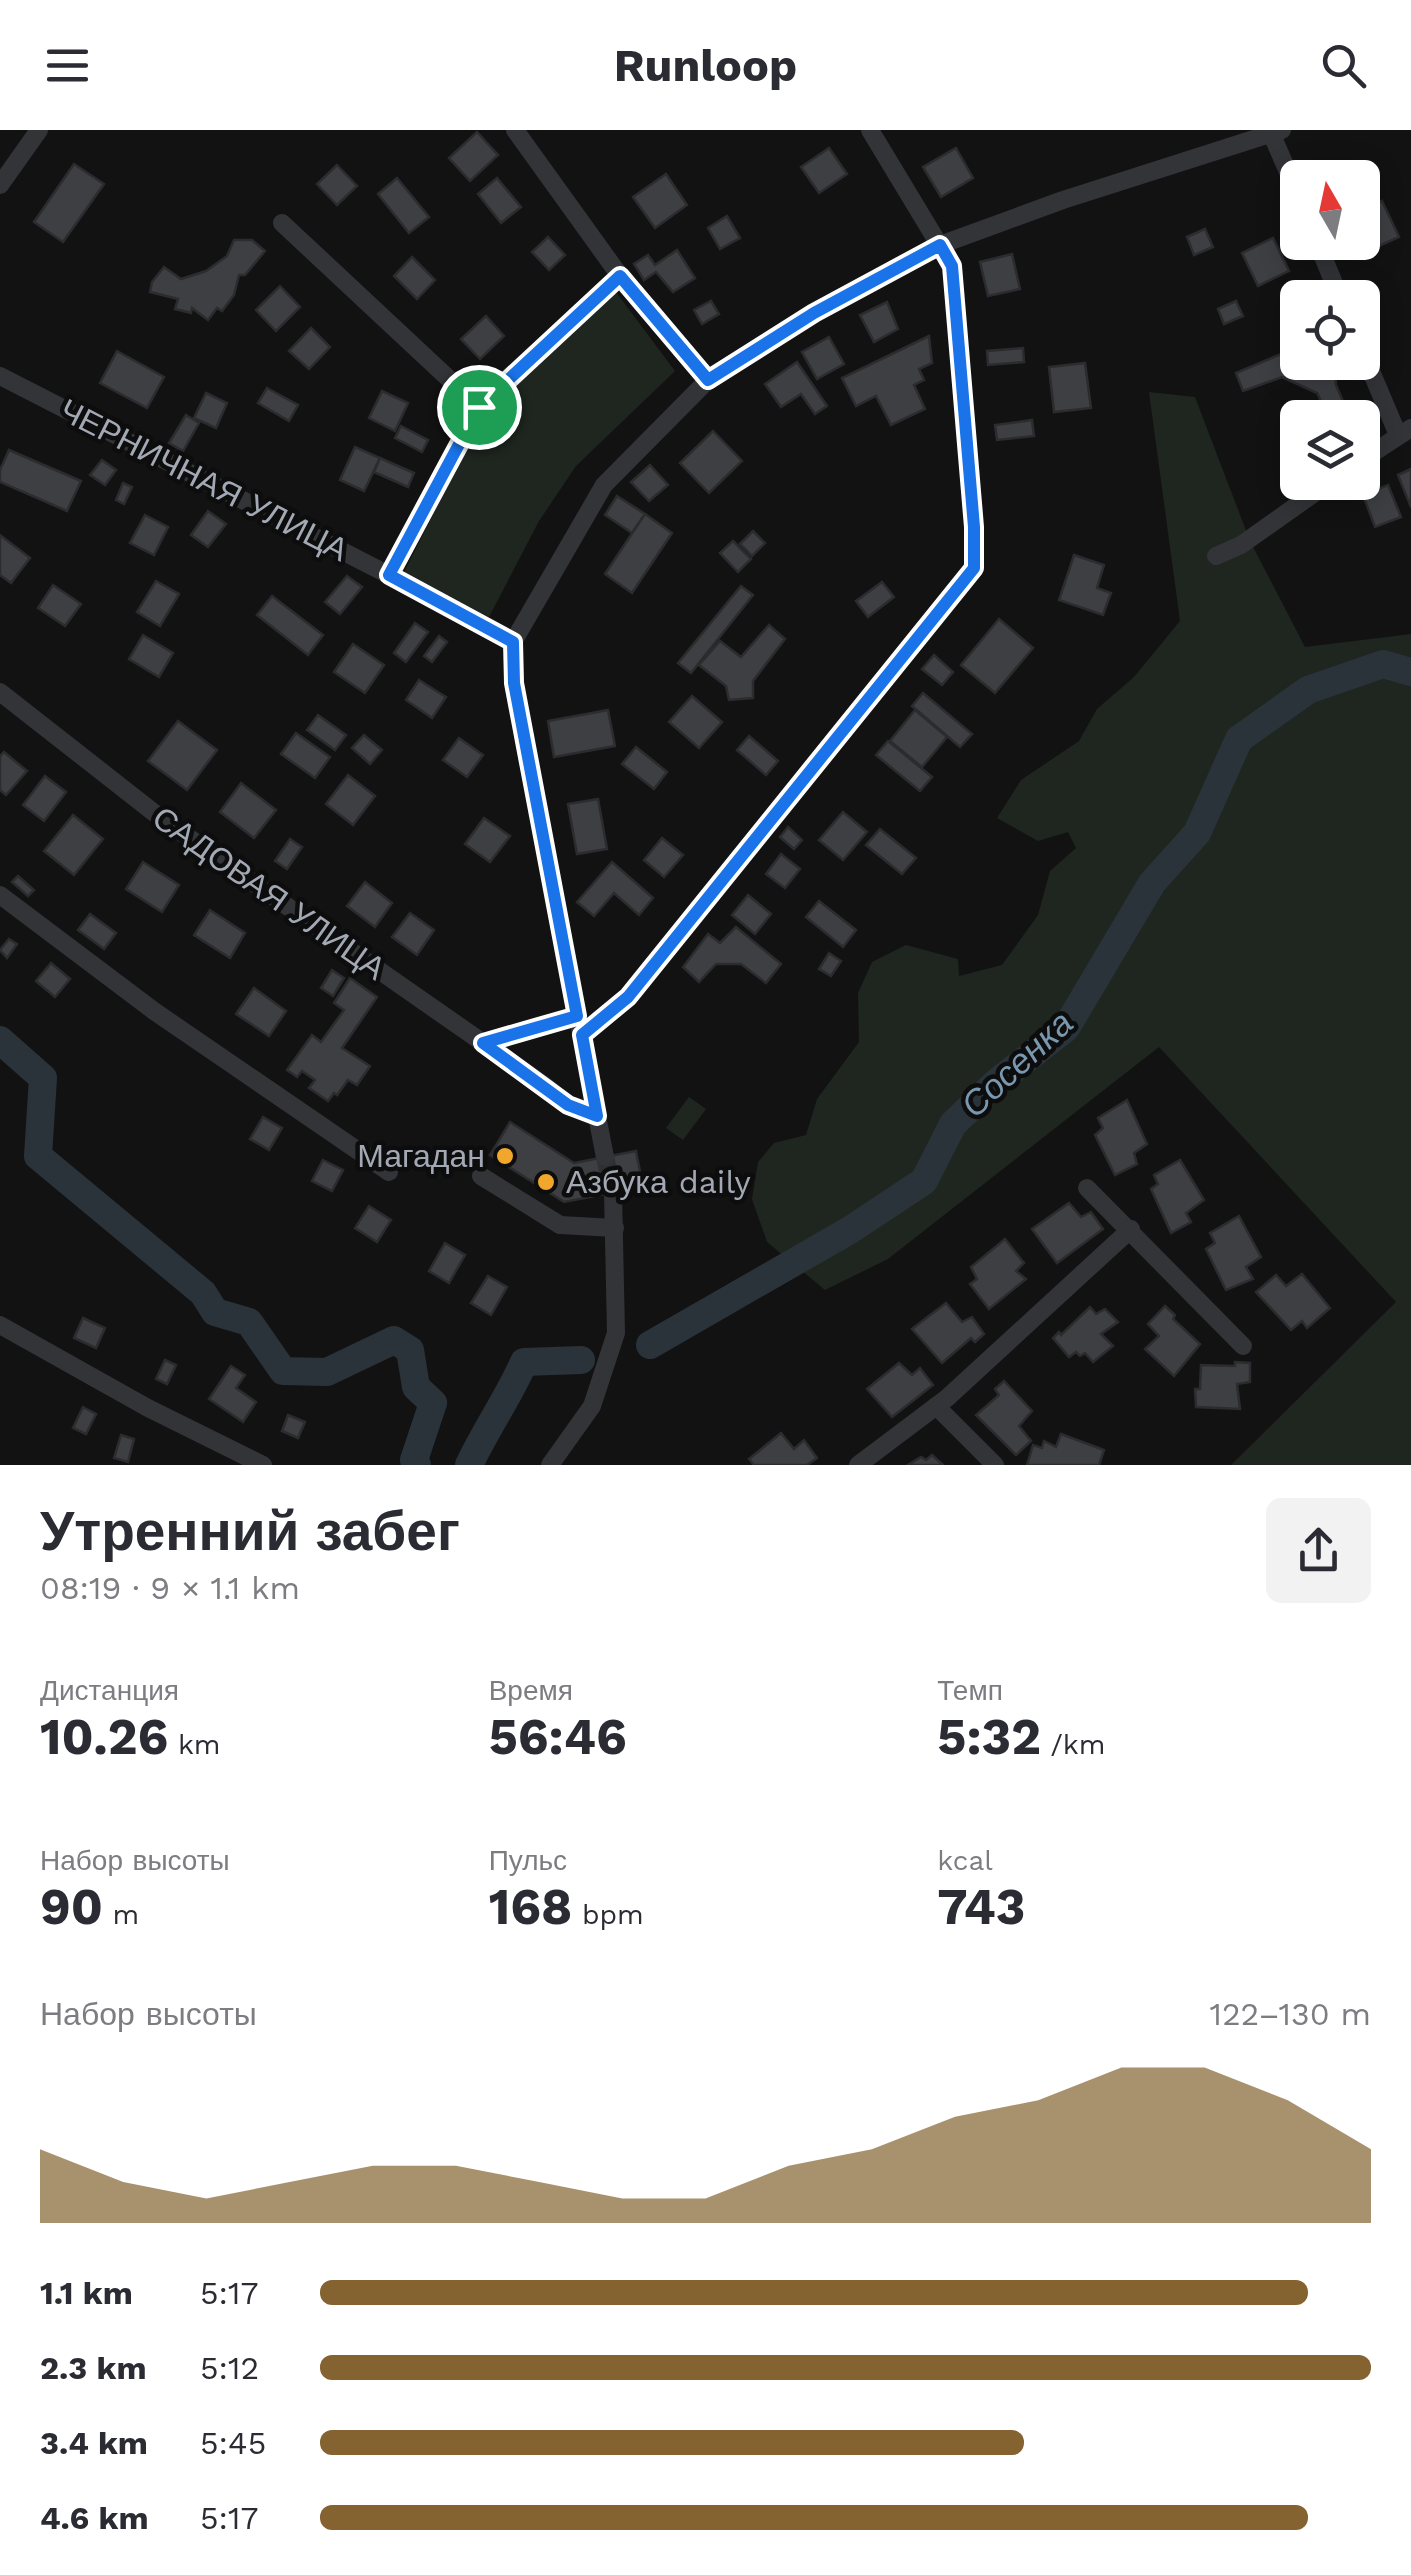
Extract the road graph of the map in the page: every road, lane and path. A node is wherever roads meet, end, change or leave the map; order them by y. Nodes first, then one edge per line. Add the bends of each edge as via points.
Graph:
1 (39, 130) edge
2 (515, 130) edge
3 (870, 130) edge
4 (1277, 132) edge
5 (1286, 160) edge
6 (0, 185) edge
7 (282, 223) dead end
8 (940, 245) junction
9 (620, 276) junction
10 (0, 376) edge
11 (708, 380) junction
12 (1378, 380) edge
13 (479, 407) junction
14 (1405, 431) edge
15 (1380, 448) edge
16 (1305, 500) edge
17 (1216, 556) dead end
18 (389, 575) junction
19 (513, 642) junction
20 (0, 692) edge
21 (0, 895) edge
22 (579, 1026) junction
23 (483, 1043) junction
24 (597, 1116) junction
25 (606, 1157) tunnel mouth
26 (390, 1172) dead end
27 (481, 1176) dead end
28 (1086, 1188) dead end
29 (613, 1193) tunnel mouth
30 (615, 1228) junction
31 (1131, 1229) junction
32 (0, 1325) edge
33 (1243, 1346) dead end
34 (936, 1406) junction
35 (263, 1465) edge
36 (550, 1465) edge
37 (858, 1465) edge
38 (995, 1465) edge

1 - 6 street
2 - 9 street
3 - 8 street
4 - 5 street
4 - 8 street
7 - 13 street
8 - 11 street
8 - 22 street via 952,266 974,568 628,997
9 - 11 street
9 - 13 street
10 - 18 street, ЧЕРНИЧНАЯ УЛИЦА
11 - 19 street via 604,484
12 - 14 street
13 - 18 street
14 - 15 street
16 - 17 street
18 - 19 street, ЧЕРНИЧНАЯ УЛИЦА
19 - 22 street via 514,683
20 - 23 street, САДОВАЯ УЛИЦА via 162,819
21 - 26 street via 154,1012
22 - 23 street
22 - 24 street
23 - 24 street, САДОВАЯ УЛИЦА via 568,1105
24 - 25 street
27 - 30 street via 560,1226
28 - 31 street
29 - 30 street
30 - 36 street via 616,1333 592,1406
31 - 33 street
31 - 34 street
32 - 35 street
34 - 37 street
34 - 38 street

